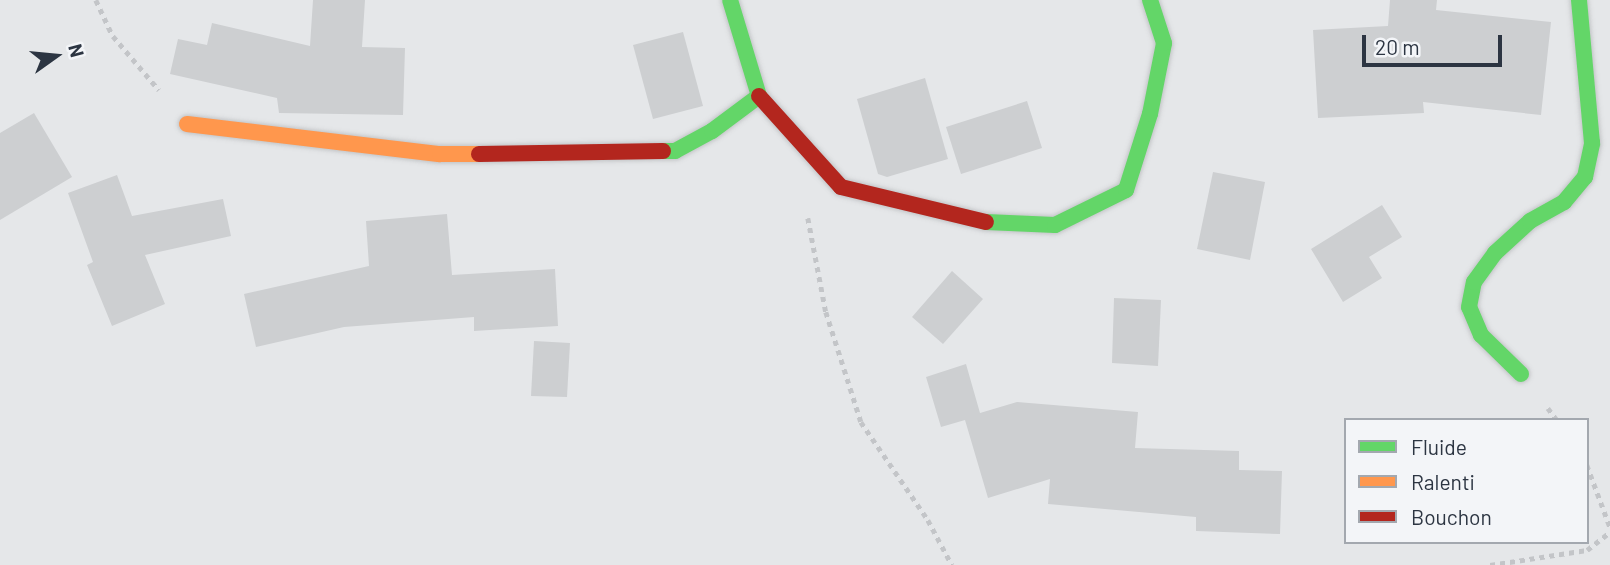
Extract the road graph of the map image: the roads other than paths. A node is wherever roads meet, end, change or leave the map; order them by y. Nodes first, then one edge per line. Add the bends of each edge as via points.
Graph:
1 (730, 0) edge
2 (1150, 0) edge
3 (1579, 0) edge
4 (759, 96) junction
5 (187, 124) road end
6 (1521, 374) dead end

1 - 4 street
2 - 4 street via 1164,43 1150,114 1126,190 1055,225 970,221 841,187
3 - 6 street via 1592,143 1585,177 1564,202 1530,221 1495,253 1474,282 1469,307 1481,335
4 - 5 street via 712,131 675,151 440,154

